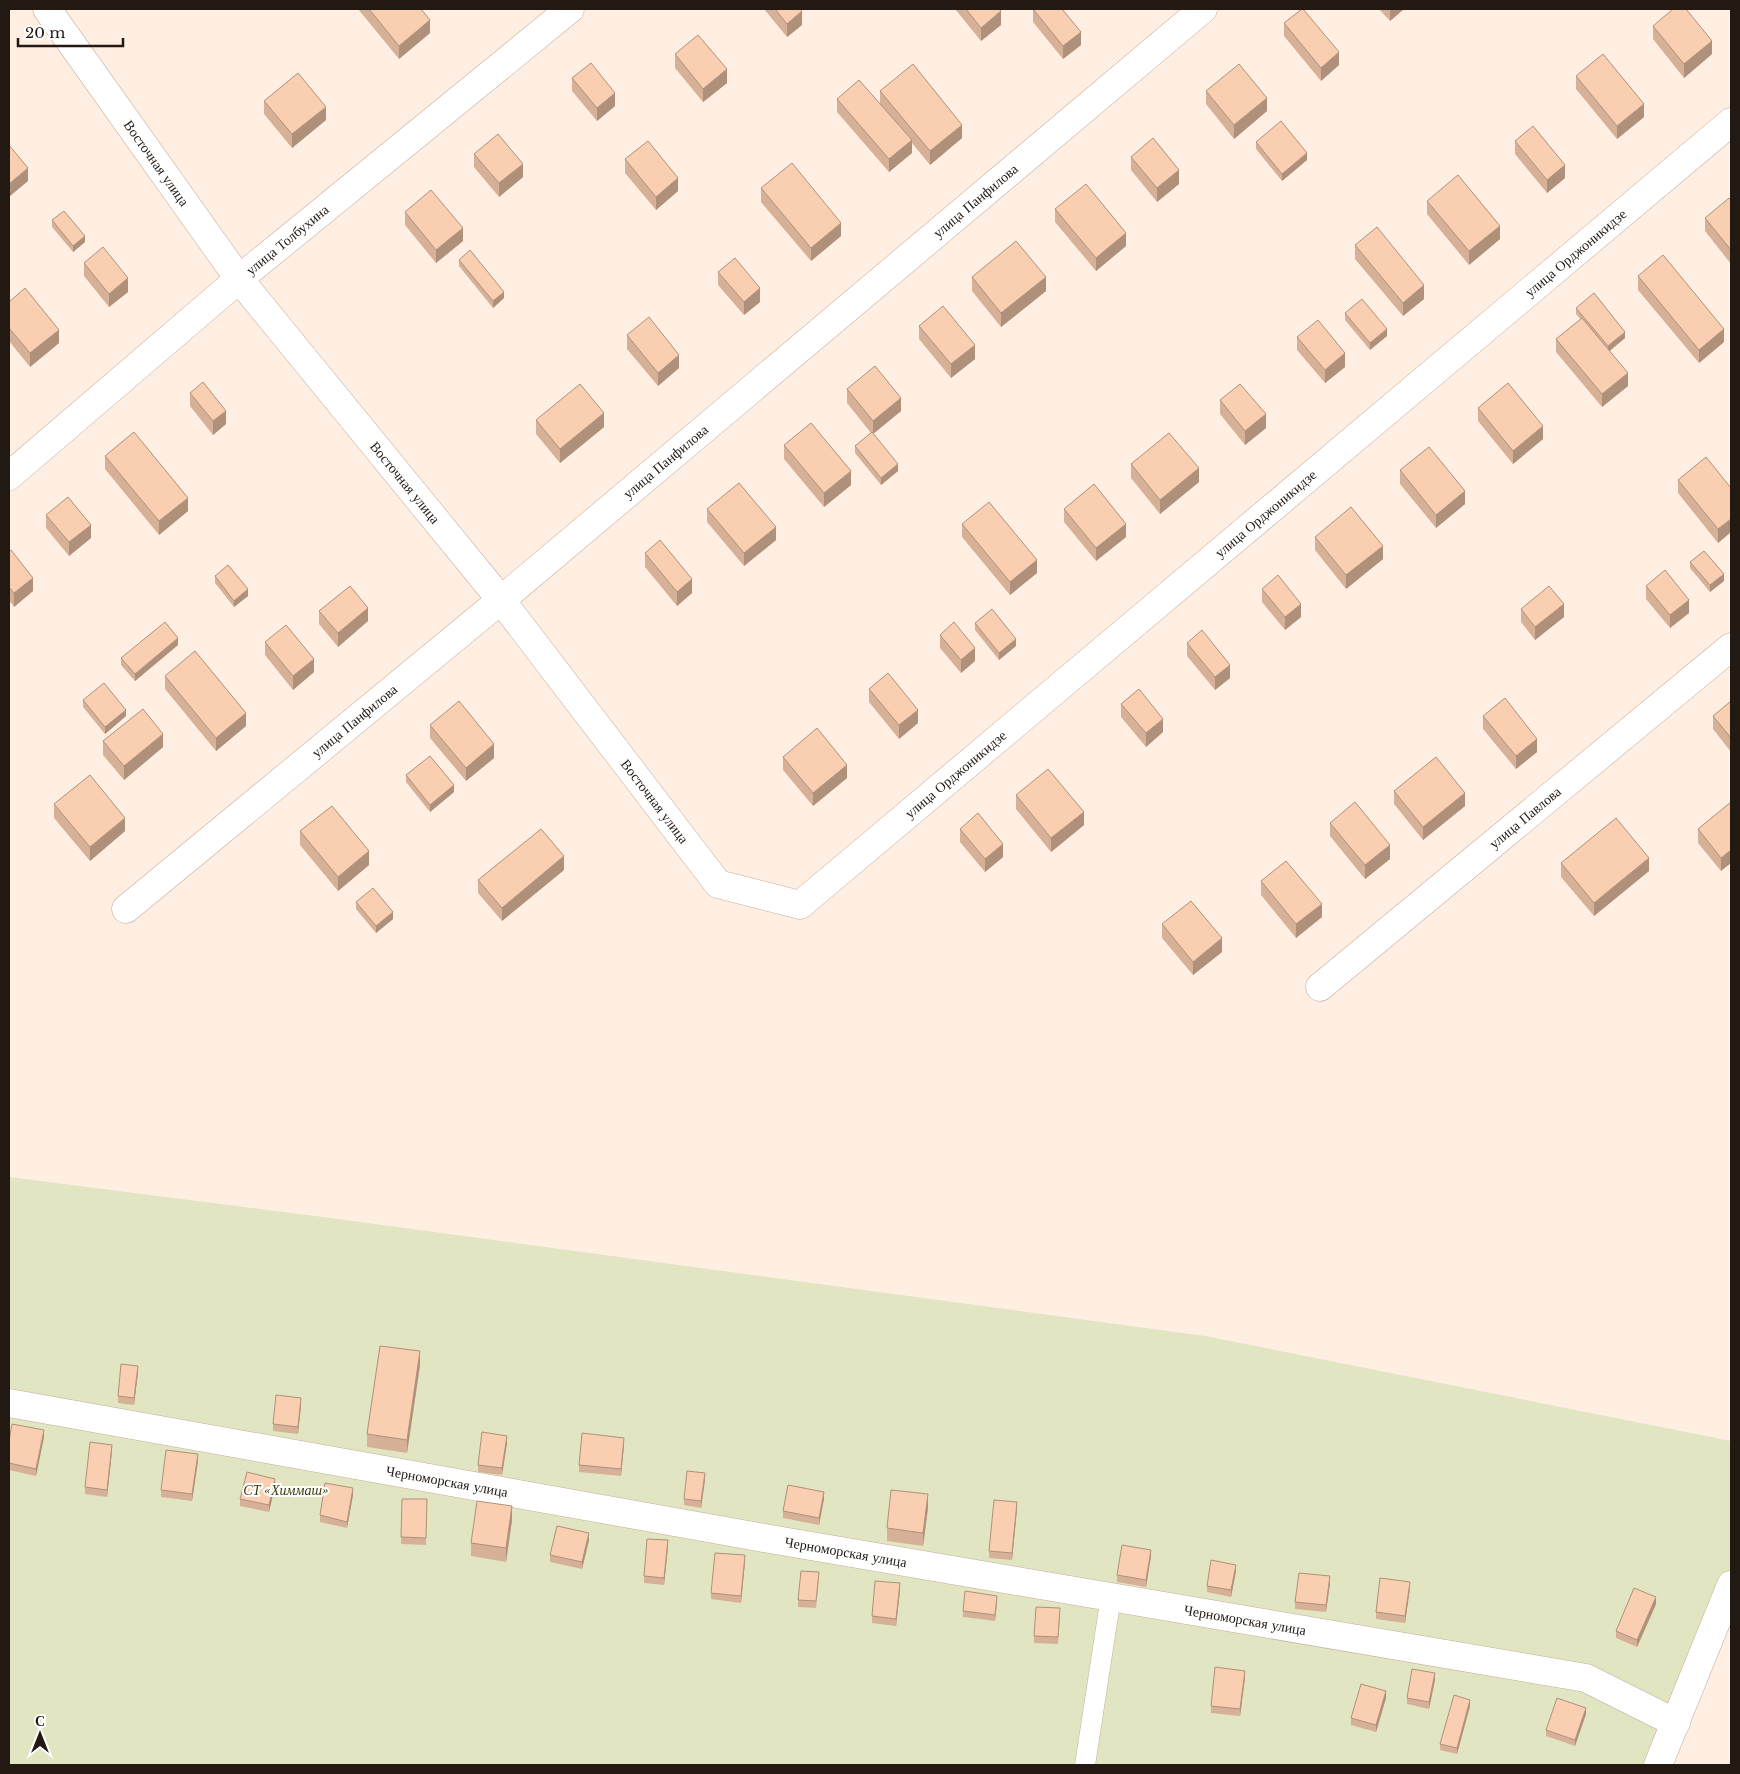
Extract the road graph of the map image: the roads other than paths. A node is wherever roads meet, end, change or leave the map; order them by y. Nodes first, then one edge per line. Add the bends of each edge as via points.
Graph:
1 (47, 9) edge
2 (570, 9) edge
3 (1203, 9) edge
4 (1731, 122) edge
5 (239, 279) junction
6 (9, 476) edge
7 (501, 600) junction
8 (1731, 648) edge
9 (800, 905) joint
10 (126, 909) dead end
11 (1320, 987) dead end
12 (9, 1403) edge
13 (1731, 1585) edge
14 (1112, 1596) junction
15 (1676, 1723) junction
16 (1085, 1765) edge
17 (1658, 1765) edge

1 - 5 street, Восточная улица
2 - 5 street, улица Толбухина
3 - 7 street, улица Панфилова
4 - 9 street, улица Орджоникидзе
5 - 6 street, улица Толбухина
5 - 7 street, Восточная улица
7 - 9 street, Восточная улица via 718,884
7 - 10 street, улица Панфилова
8 - 11 street, улица Павлова
12 - 14 street, Черноморская улица via 770,1539
13 - 15 street
14 - 15 street, Черноморская улица via 1586,1678
14 - 16 lane
15 - 17 street

